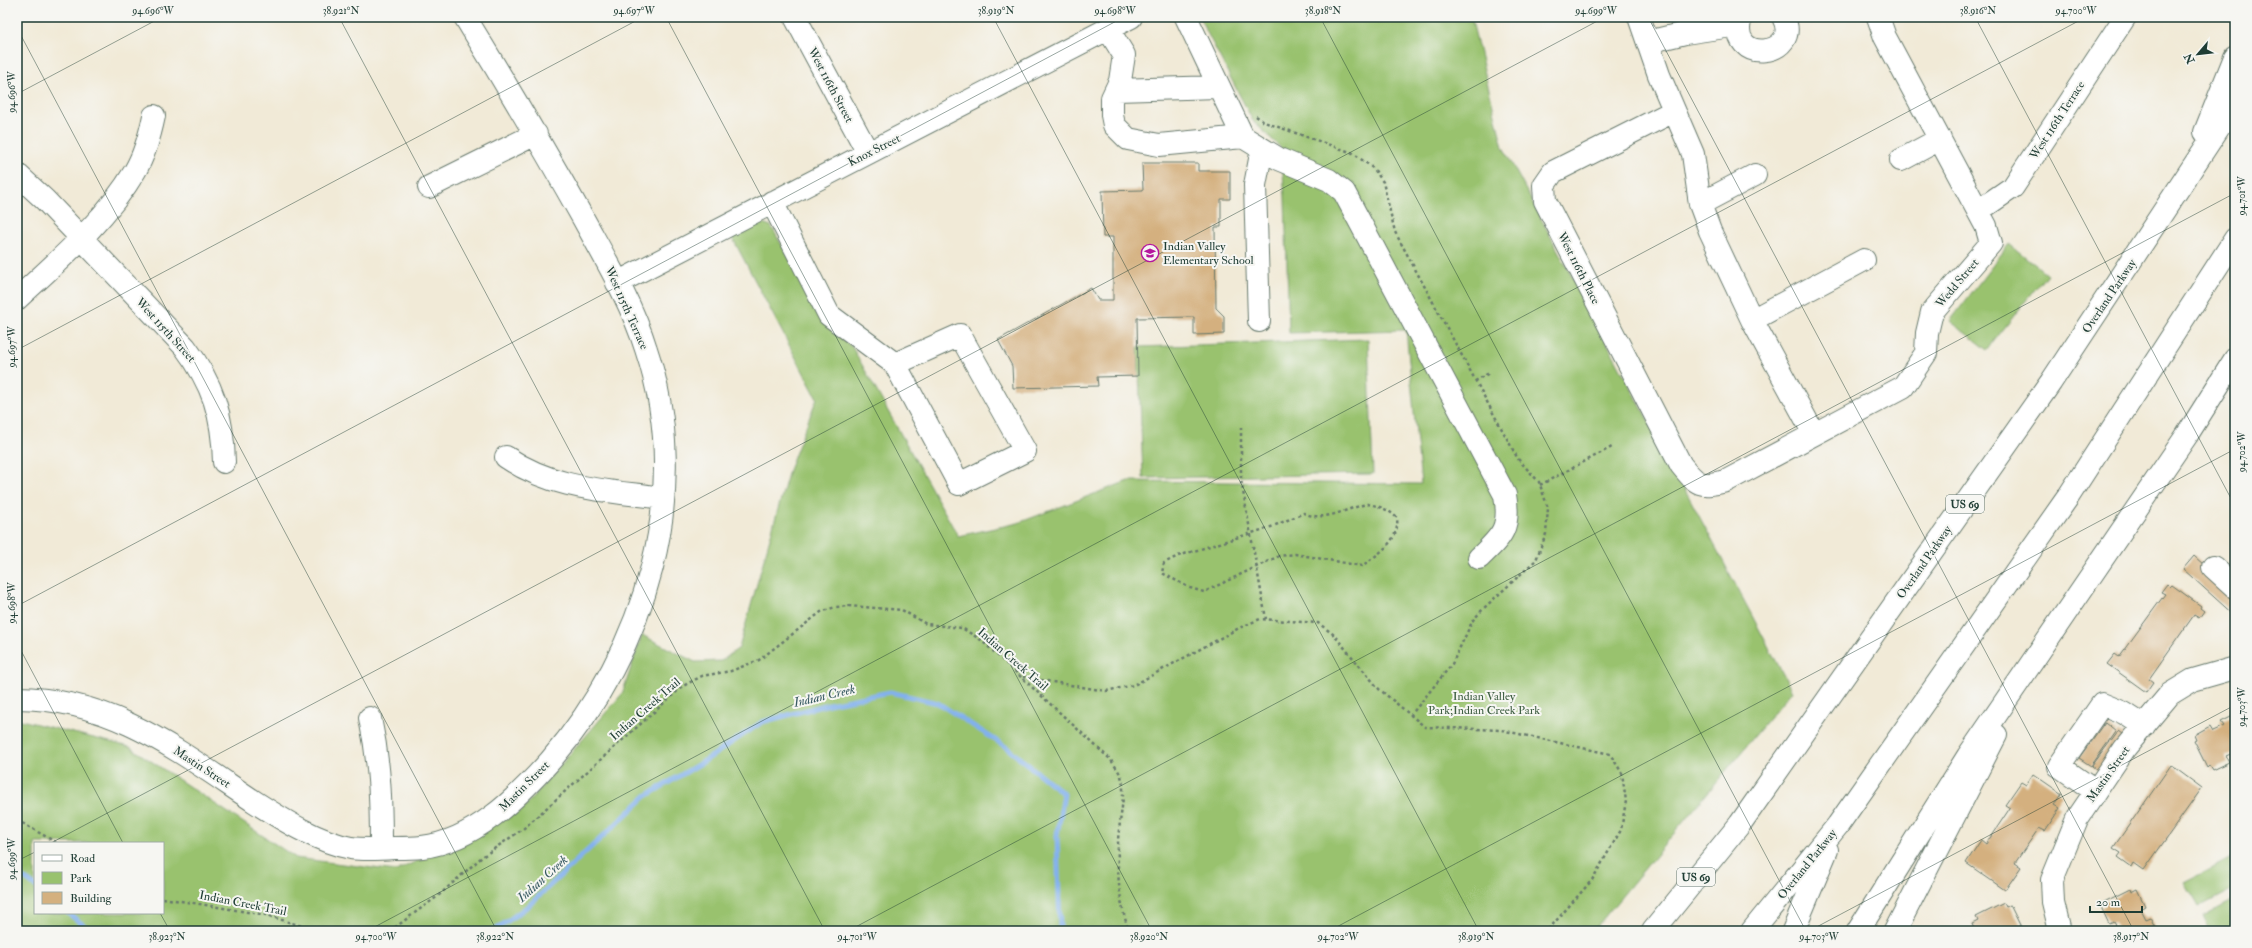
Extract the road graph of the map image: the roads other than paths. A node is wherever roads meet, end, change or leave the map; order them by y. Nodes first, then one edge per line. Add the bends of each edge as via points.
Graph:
1 (465, 17) edge
2 (795, 17) edge
3 (1131, 17) edge
4 (1186, 17) edge
5 (1639, 17) edge
6 (1783, 17) edge
7 (1878, 17) edge
8 (2125, 17) edge
9 (1740, 21) edge
10 (1108, 29) junction
11 (1648, 42) junction
12 (2235, 57) edge
13 (1218, 87) junction
14 (1116, 90) junction
15 (2235, 103) edge
16 (1674, 111) junction
17 (154, 116) dead end
18 (536, 134) junction
19 (1243, 137) junction
20 (1940, 139) junction
21 (1262, 149) junction
22 (868, 153) junction
23 (1901, 160) dead end
24 (17, 174) edge
25 (1755, 175) dead end
26 (2186, 180) junction
27 (429, 187) dead end
28 (772, 202) junction
29 (1700, 204) junction
30 (1978, 210) junction
31 (81, 237) junction
32 (2235, 239) edge
33 (1864, 260) dead end
34 (617, 283) junction
35 (17, 299) edge
36 (1752, 320) junction
37 (1259, 321) dead end
38 (2235, 359) edge
39 (895, 364) junction
40 (1814, 434) junction
41 (506, 457) dead end
42 (224, 462) dead end
43 (1695, 482) joint
44 (663, 498) junction
45 (1479, 558) dead end
46 (2213, 567) dead end
47 (2235, 588) edge
48 (2039, 652) junction
49 (2235, 668) edge
50 (17, 698) edge
51 (370, 718) dead end
52 (2144, 726) junction
53 (554, 756) joint
54 (2096, 791) junction
55 (1838, 825) junction
56 (381, 848) junction
57 (1653, 931) edge
58 (1752, 931) edge
59 (1793, 931) edge
60 (1858, 931) edge
61 (1895, 931) edge
62 (2060, 931) edge

1 - 18 main road, West 115th Terrace
2 - 22 main road, West 116th Street
3 - 10 main road, Knox Street
4 - 13 main road
5 - 11 main road
6 - 9 main road via 1786,30 1783,39 1778,46 1760,52 1747,46 1739,35
7 - 20 main road, Wedd Street via 1885,37
8 - 30 main road, West 116th Terrace via 2013,187
9 - 11 main road
10 - 14 main road via 1124,55
10 - 22 main road, Knox Street
11 - 16 main road
12 - 26 main road
13 - 14 main road
13 - 19 main road
14 - 19 main road via 1112,98 1114,126 1128,139 1159,145
15 - 26 main road, Overland Parkway / US 69
16 - 29 main road via 1693,154
16 - 43 main road, West 116th Place via 1553,172 1544,184 1545,201 1682,465
17 - 31 main road via 150,135 136,170 108,208
18 - 27 main road
18 - 34 main road, West 115th Terrace
19 - 21 main road
20 - 23 main road
20 - 30 main road, Wedd Street
21 - 37 main road via 1255,185
21 - 45 main road via 1279,159 1330,180 1344,192 1505,495 1509,513 1502,536
22 - 28 main road, Knox Street
24 - 31 main road, West 115th Street
25 - 29 main road
26 - 57 main road, Overland Parkway / US 69 via 2051,382 1740,824
28 - 34 main road, Knox Street
28 - 39 main road via 829,315
29 - 36 main road
30 - 40 main road, Wedd Street via 1990,242 1932,312 1926,353 1916,370 1903,387
31 - 35 main road
31 - 42 main road, West 115th Street via 185,347 198,365 219,412
32 - 55 main road, Overland Parkway via 2068,497
33 - 36 main road
34 - 44 main road, West 115th Terrace via 646,348 656,385 664,426 666,455
36 - 40 main road
38 - 48 main road via 2187,435
39 - 39 main road via 959,484 1024,451 960,335
40 - 43 main road, Wedd Street via 1726,481 1705,485
41 - 44 main road via 525,470 564,485
44 - 53 main road, West 115th Terrace via 656,558 644,599 626,644 603,690
46 - 47 main road
48 - 60 main road via 1968,756
48 - 61 main road
49 - 52 main road, Mastin Street via 2193,680 2170,694
50 - 56 main road, Mastin Street via 61,701 101,712 134,725 275,815 308,833 350,848
51 - 56 main road via 378,756
52 - 54 main road, Mastin Street via 2125,748
52 - 54 main road via 2124,713 2102,704 2059,766
53 - 56 main road, Mastin Street via 533,780 498,812 469,831 424,847
54 - 62 main road, Mastin Street via 2077,819 2052,880 2053,902
55 - 58 main road, Overland Parkway
55 - 59 main road

